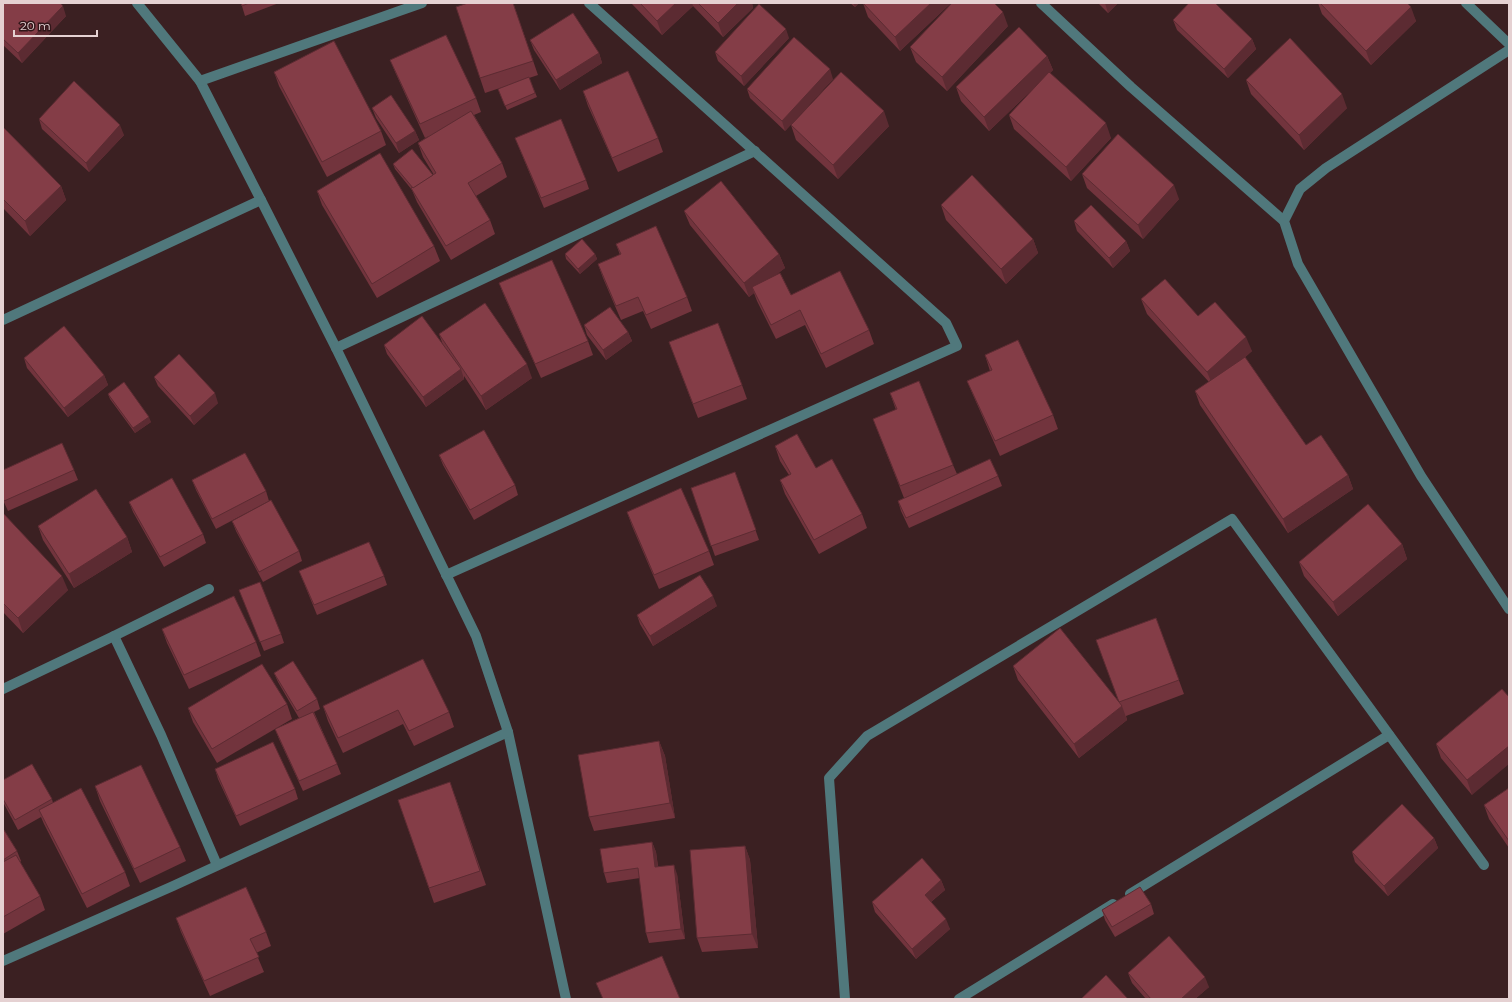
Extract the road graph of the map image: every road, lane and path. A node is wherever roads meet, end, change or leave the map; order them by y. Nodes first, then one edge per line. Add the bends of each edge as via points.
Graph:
1 (137, 3) edge
2 (422, 3) edge
3 (589, 3) edge
4 (1041, 3) edge
5 (1466, 3) edge
6 (1509, 44) edge
7 (1509, 50) edge
8 (200, 81) junction
9 (755, 151) junction
10 (261, 200) junction
11 (1284, 221) junction
12 (4, 317) edge
13 (336, 348) junction
14 (446, 574) junction
15 (210, 589) dead end
16 (1509, 609) edge
17 (114, 636) junction
18 (3, 689) edge
19 (508, 732) junction
20 (1389, 734) junction
21 (217, 865) junction
22 (1484, 865) dead end
23 (3, 961) edge
24 (566, 997) edge
25 (556, 999) edge
26 (845, 999) edge
27 (959, 999) edge

1 - 8 street
2 - 8 street
3 - 9 street
4 - 11 street via 1131,87
5 - 6 street
7 - 11 street via 1326,168 1300,189
8 - 10 street
9 - 13 street
9 - 14 street via 946,323 957,346
10 - 12 street
10 - 13 street
11 - 16 street via 1298,264 1421,476
13 - 14 street
14 - 19 street via 476,636
15 - 17 street
17 - 18 street
17 - 21 street via 161,735
19 - 21 street
19 - 24 street
20 - 22 street
20 - 26 street via 1232,519 867,736 829,778
20 - 27 street
21 - 23 street
24 - 25 street

